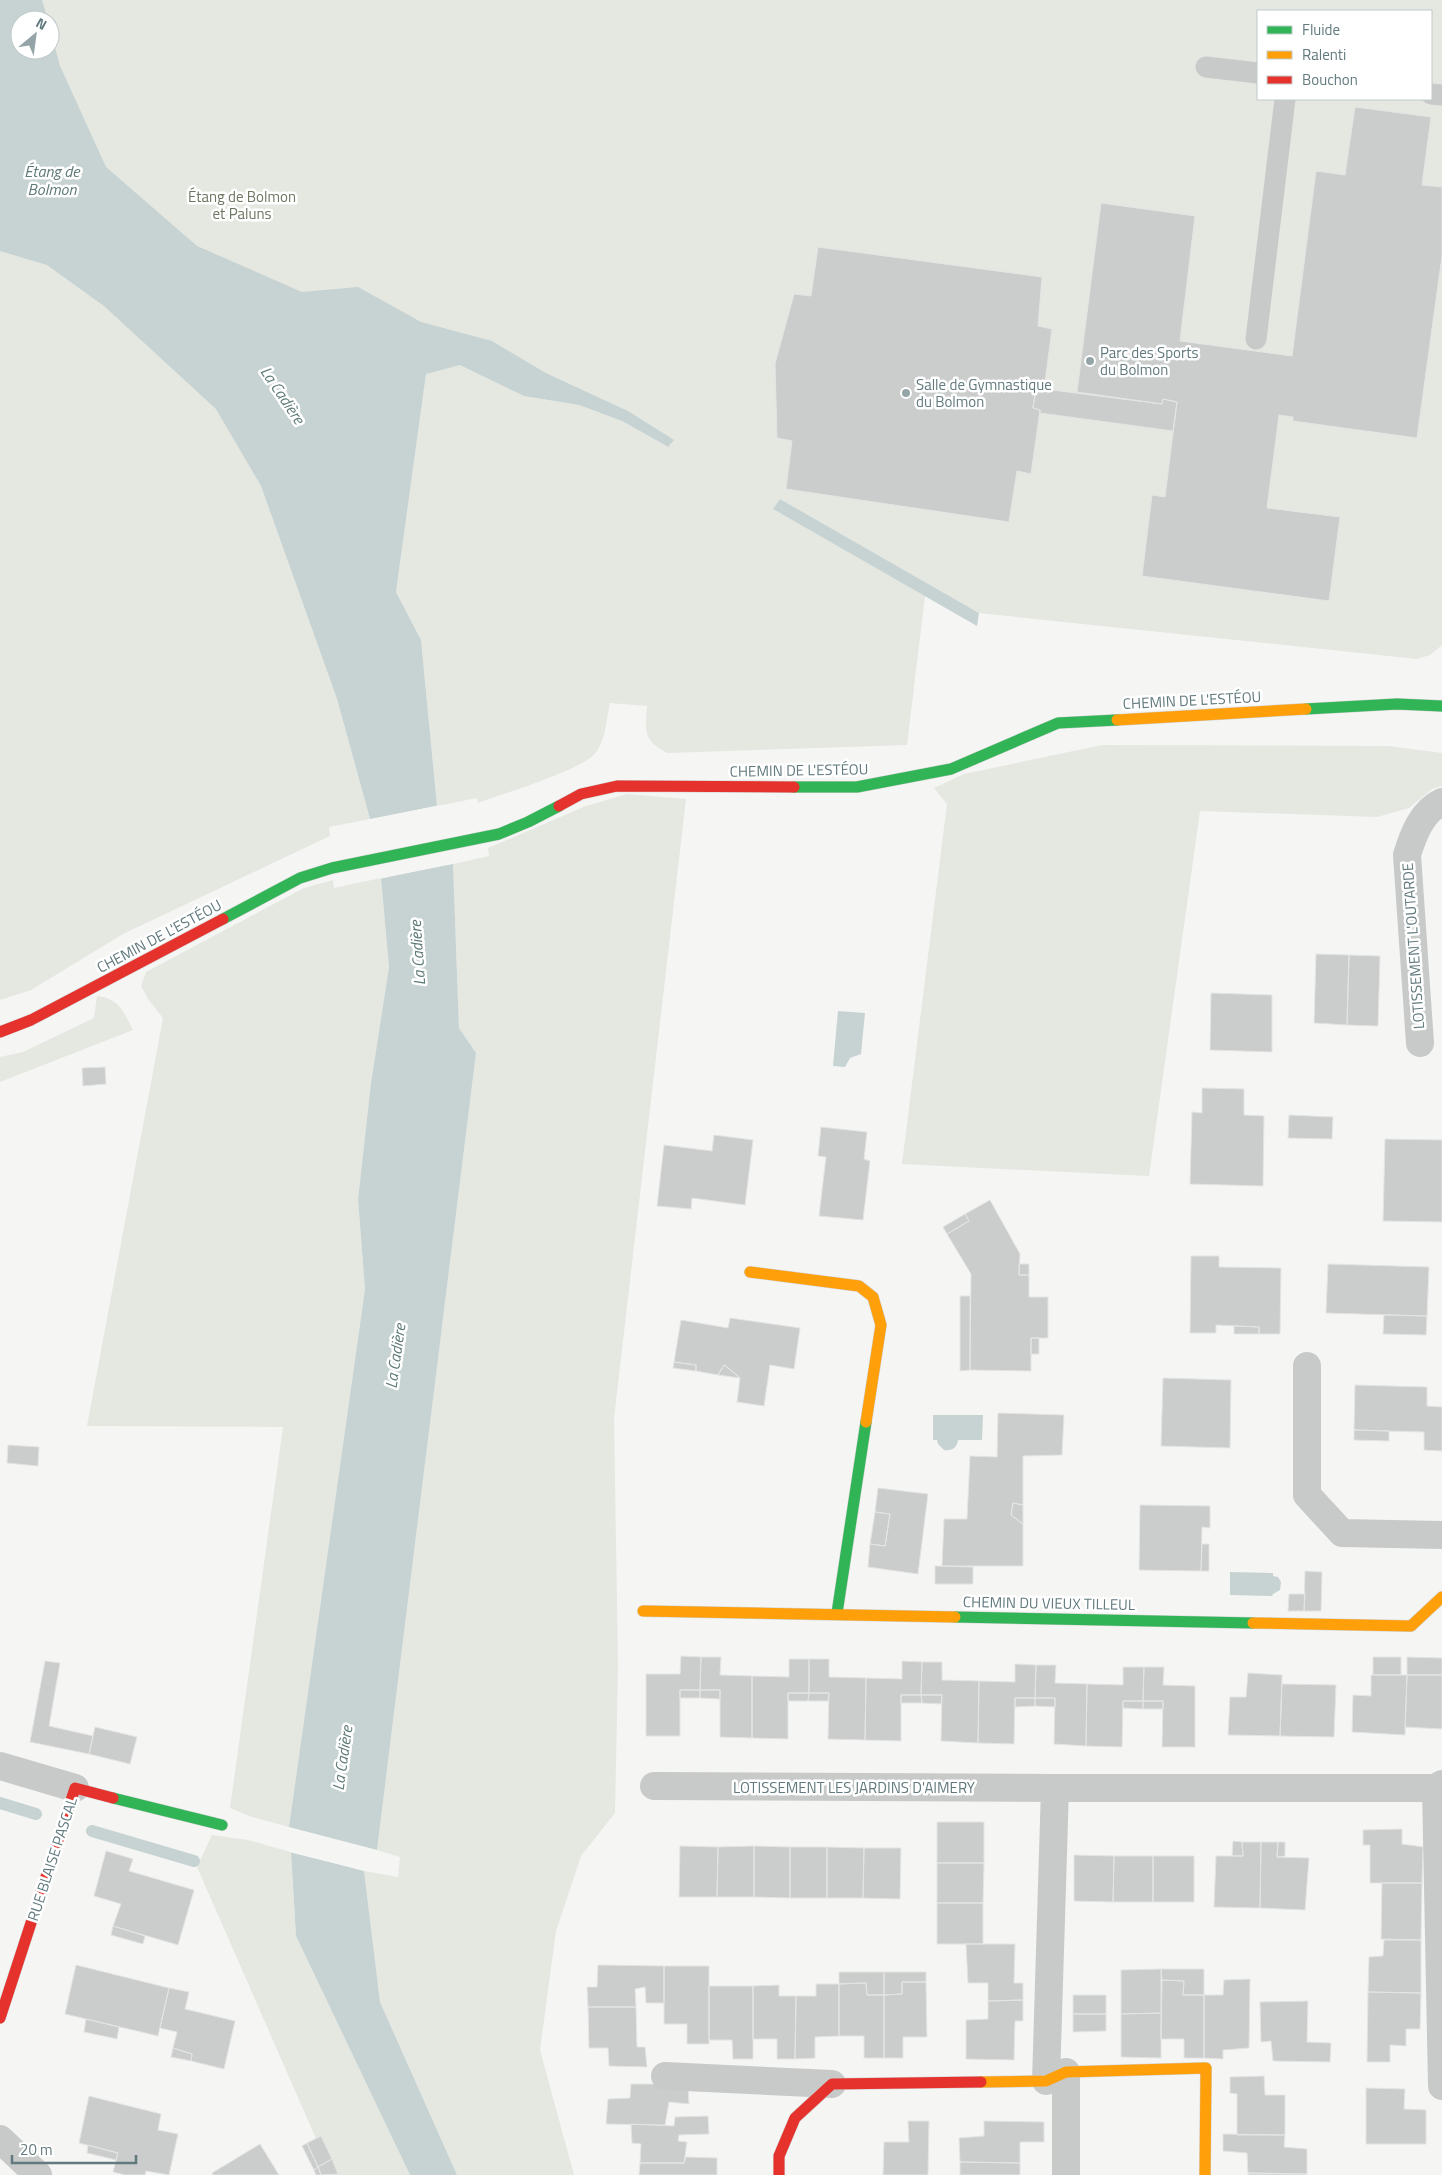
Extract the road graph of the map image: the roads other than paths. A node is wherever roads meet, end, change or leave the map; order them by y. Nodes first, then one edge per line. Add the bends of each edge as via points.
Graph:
1 (1206, 67) dead end
2 (1257, 73) edge
3 (1285, 100) edge
4 (1256, 339) dead end
5 (1442, 706) edge
6 (1442, 802) edge
7 (0, 1032) edge
8 (1420, 1043) dead end
9 (750, 1272) dead end
10 (1307, 1366) dead end
11 (1442, 1535) edge
12 (1442, 1596) edge
13 (643, 1611) dead end
14 (838, 1613) junction
15 (0, 1766) edge
16 (654, 1786) dead end
17 (75, 1788) junction
18 (1055, 1788) junction
19 (1440, 1788) edge
20 (222, 1825) dead end
21 (0, 2018) edge
22 (664, 2076) dead end
23 (1056, 2077) junction
24 (832, 2084) junction
25 (1442, 2086) edge
26 (0, 2139) edge
27 (38, 2175) edge
28 (779, 2175) edge
29 (1066, 2175) edge
30 (1205, 2175) edge

1 - 2 lane
3 - 4 lane
5 - 7 street, CHEMIN DE L'ESTÉOU via 1397,704 1058,723 951,768 857,787 617,786 581,794 499,834 332,868 300,878 32,1020
6 - 8 street, LOTISSEMENT L'OUTARDE via 1425,816 1407,855
9 - 14 street via 859,1286 873,1296 881,1324
10 - 11 street via 1307,1495 1342,1533
12 - 14 street, CHEMIN DU VIEUX TILLEUL via 1411,1626
13 - 14 street, CHEMIN DU VIEUX TILLEUL
15 - 17 street
16 - 18 street, LOTISSEMENT LES JARDINS D'AIMERY
17 - 20 street, RUE BLAISE PASCAL
17 - 21 street, RUE BLAISE PASCAL
18 - 19 street, LOTISSEMENT LES JARDINS D'AIMERY
18 - 23 street via 1051,1946
19 - 25 street
22 - 24 street
23 - 24 street
23 - 29 street
23 - 30 street via 1206,2068
24 - 28 street via 795,2118 779,2156
26 - 27 street

